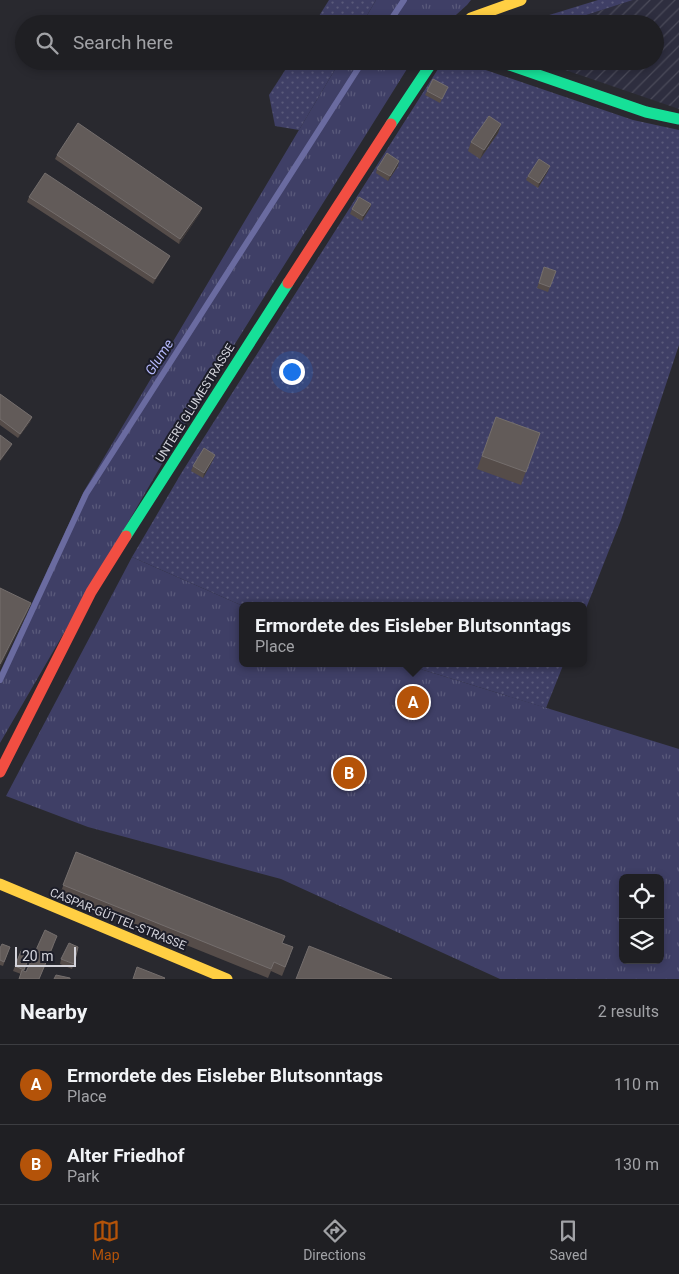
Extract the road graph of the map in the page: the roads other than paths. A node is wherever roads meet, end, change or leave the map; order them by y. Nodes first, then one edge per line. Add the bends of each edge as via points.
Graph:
1 (521, 0) edge
2 (480, 15) edge
3 (427, 70) edge
4 (524, 70) edge
5 (679, 119) edge
6 (0, 772) edge
7 (0, 884) edge
8 (227, 979) edge

1 - 2 street
3 - 6 street, UNTERE GLUMESTRASSE via 92,592
4 - 5 street via 646,112
7 - 8 street, CASPAR-GÜTTEL-STRASSE

